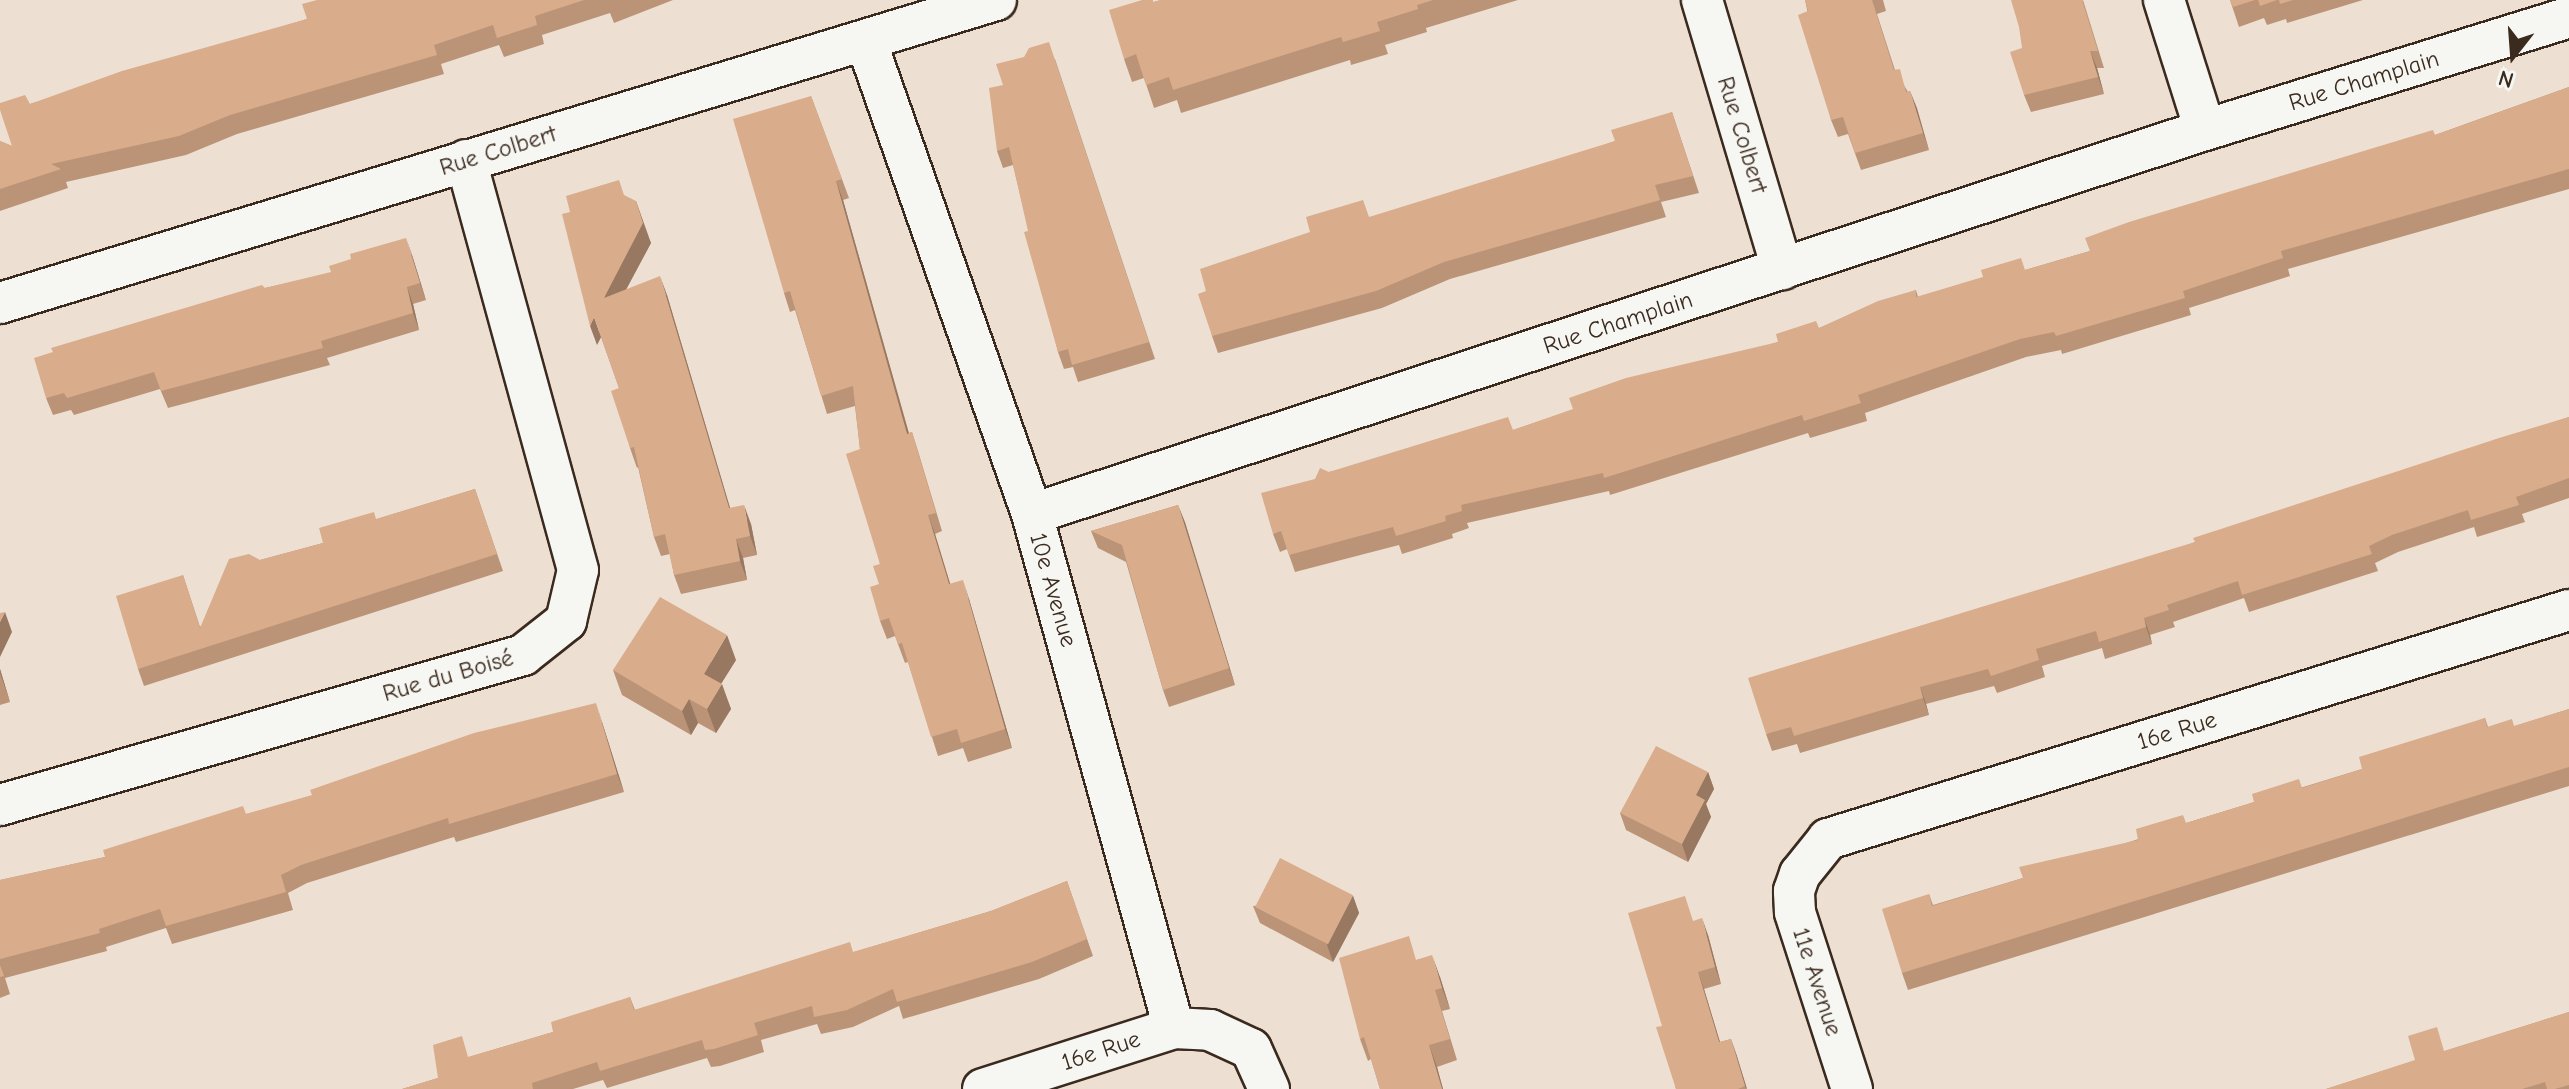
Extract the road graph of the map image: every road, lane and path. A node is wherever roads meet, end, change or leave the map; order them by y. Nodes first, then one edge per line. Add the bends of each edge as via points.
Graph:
1 (996, 0) edge
2 (1702, 0) edge
3 (2164, 0) edge
4 (2569, 17) edge
5 (866, 41) junction
6 (2205, 130) junction
7 (466, 160) junction
8 (1782, 269) junction
9 (0, 303) edge
10 (1032, 514) junction
11 (2569, 610) edge
12 (0, 805) edge
13 (1800, 874) joint
14 (1174, 1028) junction
15 (983, 1089) edge
16 (1269, 1089) edge
17 (1852, 1089) edge

1 - 5 street, Rue Colbert
2 - 8 street, Rue Colbert
3 - 6 street
4 - 6 street, Rue Champlain
5 - 7 street, Rue Colbert
5 - 10 street, 10e Avenue
6 - 8 street, Rue Champlain
7 - 9 street, Rue Colbert
7 - 12 street, Rue du Boisé via 578,570 566,621 523,655
8 - 10 street, Rue Champlain
10 - 14 street, 10e Avenue
11 - 13 street, 16e Rue via 1828,839 1810,855
13 - 17 street, 11e Avenue via 1795,912
14 - 15 street, 16e Rue
14 - 16 street via 1210,1030 1251,1049

